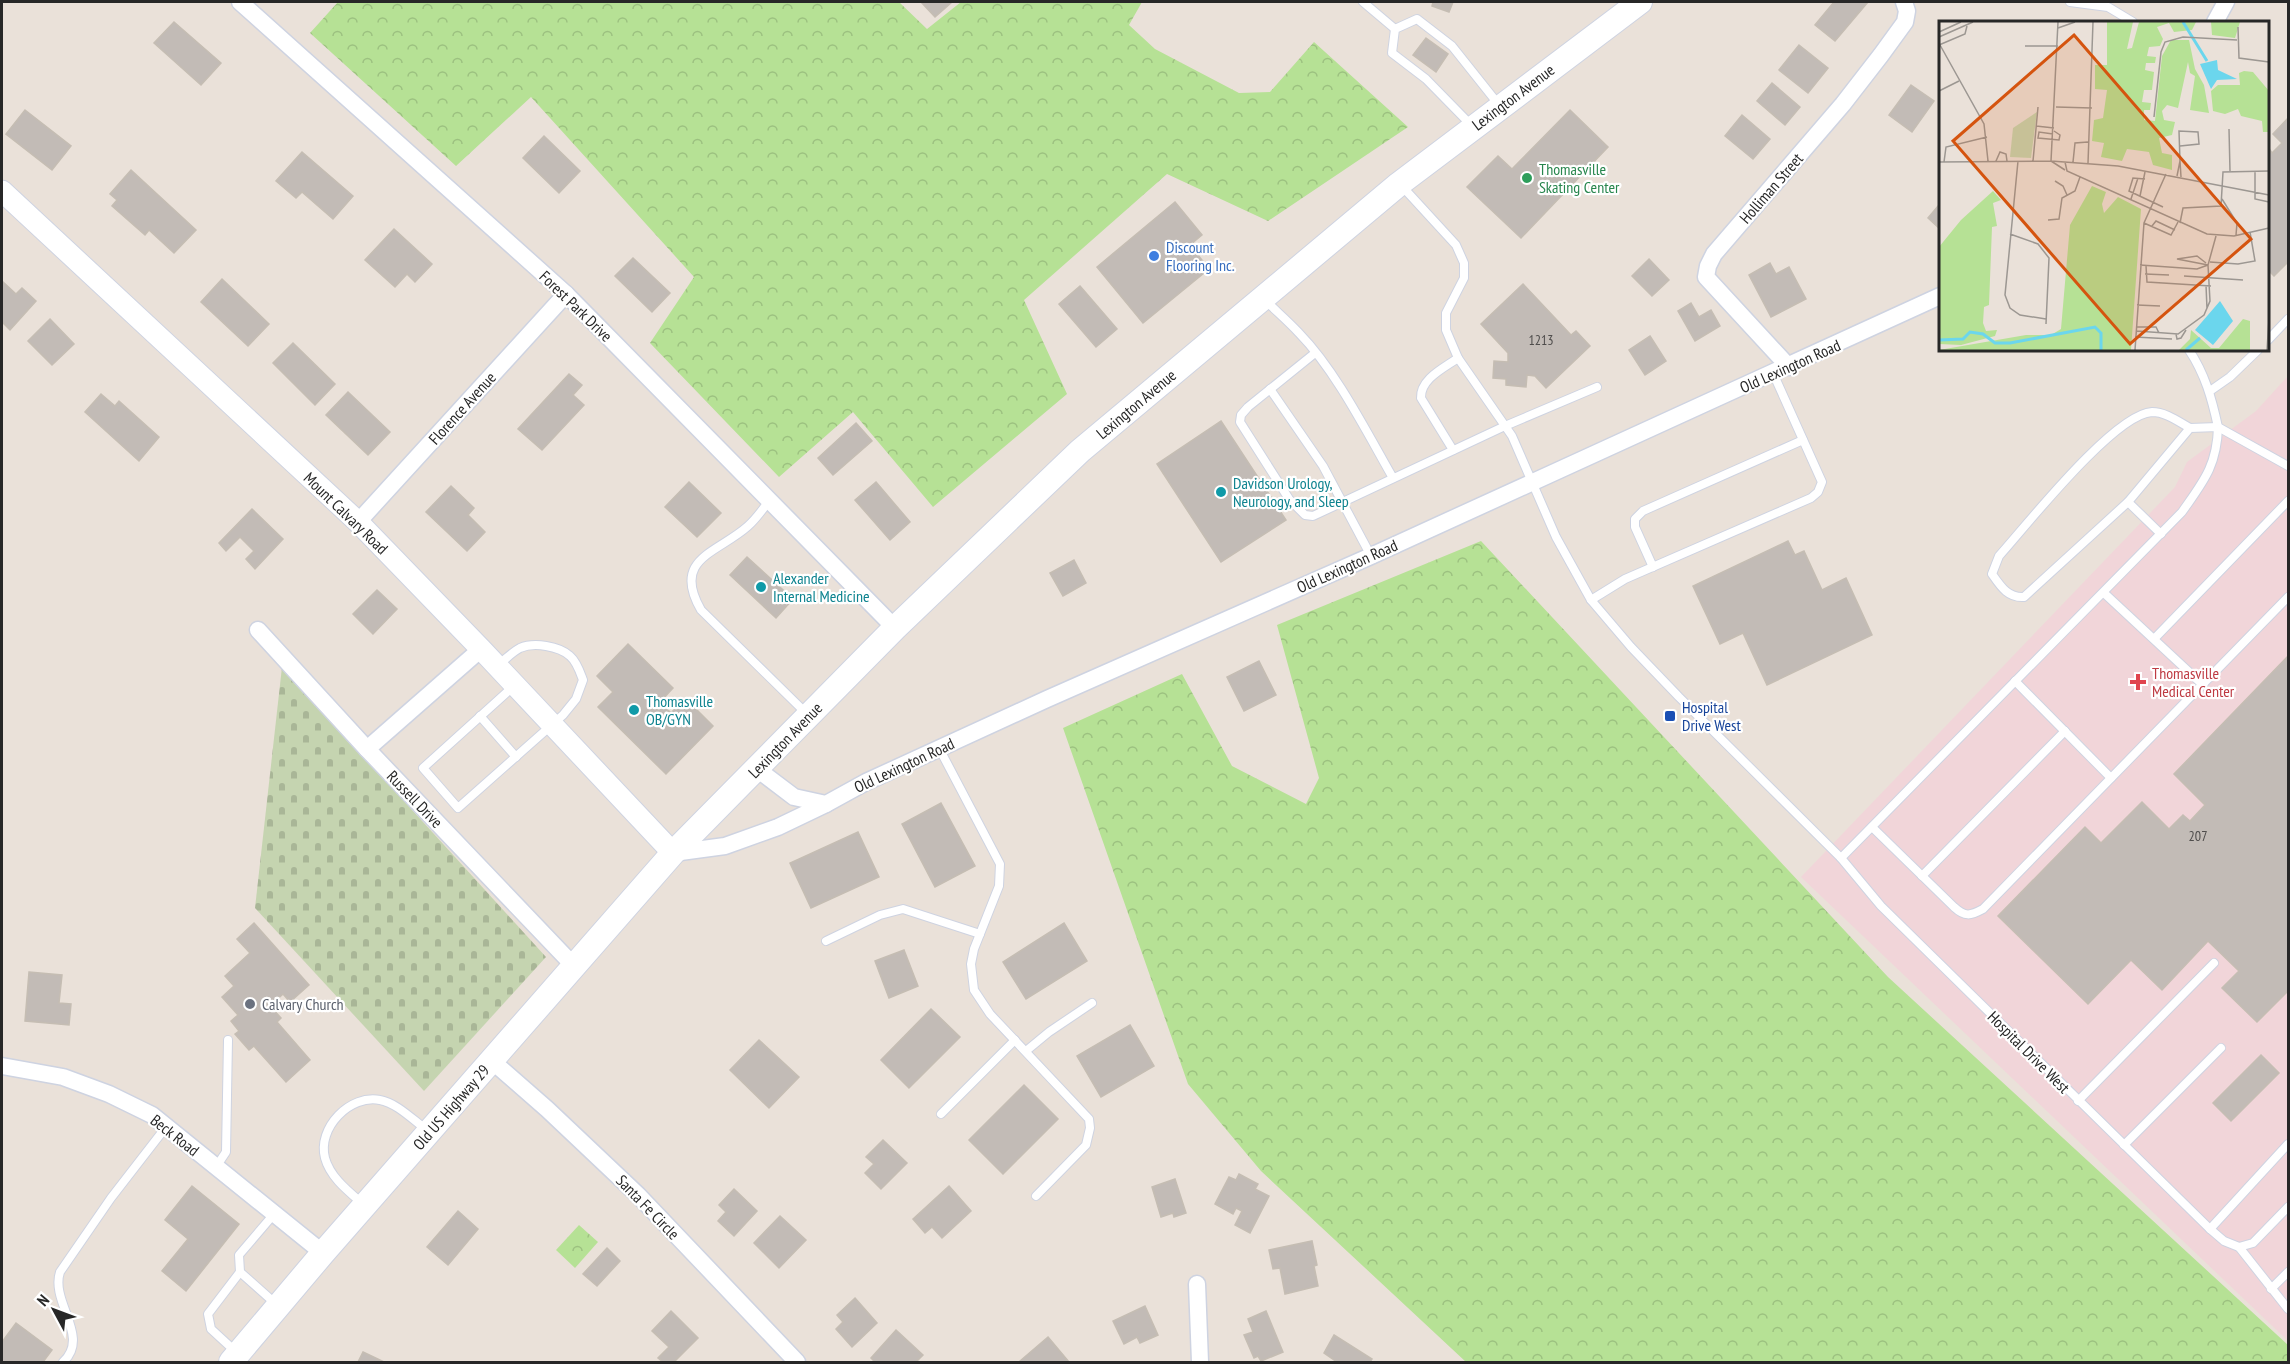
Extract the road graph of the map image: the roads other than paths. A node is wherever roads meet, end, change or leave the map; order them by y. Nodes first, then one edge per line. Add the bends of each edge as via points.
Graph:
1 (240, 2) edge
2 (1363, 2) edge
3 (1640, 2) edge
4 (1904, 2) edge
5 (2070, 2) edge
6 (2226, 2) edge
7 (2131, 21) edge
8 (2216, 21) edge
9 (1395, 29) junction
10 (1501, 106) junction
11 (1474, 127) junction
12 (1399, 184) junction
13 (2, 190) edge
14 (566, 294) junction
15 (1263, 298) junction
16 (1939, 298) edge
17 (2289, 319) edge
18 (2269, 339) edge
19 (2189, 351) edge
20 (2257, 351) edge
21 (1315, 353) junction
22 (1458, 358) junction
23 (1781, 370) junction
24 (1597, 387) dead end
25 (1270, 389) junction
26 (2210, 391) junction
27 (1505, 426) junction
28 (2218, 427) junction
29 (2190, 428) junction
30 (1803, 440) junction
31 (1453, 450) junction
32 (2289, 465) edge
33 (1393, 478) junction
34 (1531, 481) junction
35 (769, 501) junction
36 (2289, 501) edge
37 (1342, 502) junction
38 (2128, 502) junction
39 (358, 522) junction
40 (2161, 534) junction
41 (1371, 556) junction
42 (1653, 567) junction
43 (2104, 593) junction
44 (2289, 597) edge
45 (1591, 600) junction
46 (895, 627) junction
47 (258, 630) dead end
48 (2154, 639) junction
49 (481, 649) junction
50 (497, 666) junction
51 (2015, 681) junction
52 (515, 684) junction
53 (2203, 685) junction
54 (480, 716) junction
55 (809, 716) junction
56 (553, 725) junction
57 (2065, 731) junction
58 (939, 748) junction
59 (367, 749) junction
60 (516, 757) junction
61 (757, 769) junction
62 (2111, 778) junction
63 (826, 804) junction
64 (1872, 827) junction
65 (673, 853) junction
66 (1841, 858) junction
67 (1922, 876) junction
68 (980, 934) junction
69 (826, 941) dead end
70 (2214, 963) dead end
71 (574, 966) junction
72 (1092, 1003) dead end
73 (228, 1040) dead end
74 (1015, 1040) junction
75 (2221, 1048) dead end
76 (1026, 1052) junction
77 (492, 1061) junction
78 (2, 1066) edge
79 (2078, 1101) junction
80 (941, 1114) dead end
81 (166, 1127) junction
82 (429, 1132) junction
83 (2289, 1144) edge
84 (2124, 1145) junction
85 (216, 1167) junction
86 (1036, 1197) dead end
87 (366, 1206) junction
88 (2289, 1207) edge
89 (274, 1214) junction
90 (2210, 1229) junction
91 (2239, 1247) junction
92 (323, 1253) junction
93 (240, 1272) junction
94 (2289, 1272) edge
95 (1197, 1284) dead end
96 (2271, 1289) junction
97 (278, 1306) junction
98 (2289, 1309) edge
99 (235, 1358) edge
100 (63, 1362) edge
101 (797, 1362) edge
102 (1200, 1362) edge

1 - 14 street, Forest Park Drive
2 - 9 lane
3 - 10 main road, Lexington Avenue
4 - 23 street, Holliman Street via 1905,22 1888,46 1708,266 1706,277
5 - 7 lane via 2108,7
6 - 8 street
9 - 10 lane via 1417,19 1452,46
9 - 11 lane via 1392,53 1426,79
10 - 11 main road, Lexington Avenue
11 - 12 main road, Lexington Avenue
12 - 15 main road, Lexington Avenue
12 - 22 lane, Hospital Drive West via 1456,245 1464,263 1464,278 1446,313 1446,330
13 - 39 street, Mount Calvary Road
14 - 35 street, Forest Park Drive
14 - 39 street, Florence Avenue
15 - 21 lane
15 - 46 main road, Lexington Avenue via 1080,451
16 - 23 street, Old Lexington Road
17 - 18 lane
19 - 26 lane
20 - 26 lane
21 - 25 lane
21 - 33 lane via 1350,402
22 - 27 lane, Hospital Drive West
22 - 31 lane via 1427,381 1421,392
23 - 30 lane
23 - 34 street, Old Lexington Road
24 - 27 lane
25 - 37 lane via 1323,466
25 - 37 lane via 1248,407 1240,422 1289,499 1305,515 1313,516
26 - 28 lane
27 - 31 lane
27 - 34 lane, Hospital Drive West
28 - 29 lane
28 - 32 lane
28 - 40 lane via 2217,449 2208,476
29 - 38 lane
29 - 38 lane via 2151,412 2131,420 2096,447 1999,556 1992,574 2003,591 2017,598 2025,597
30 - 42 lane via 1642,511 1635,519 1635,527
30 - 42 lane via 1822,483 1811,498
31 - 33 lane
33 - 37 lane
34 - 41 street, Old Lexington Road
34 - 45 lane, Hospital Drive West
35 - 46 street, Forest Park Drive
35 - 55 lane via 749,526 709,552 695,567 690,581 692,595 701,610
36 - 48 lane
37 - 41 lane
38 - 40 lane
39 - 49 street, Mount Calvary Road
40 - 43 lane
41 - 58 street, Old Lexington Road
42 - 45 lane
43 - 48 lane
43 - 51 lane
44 - 53 lane
45 - 66 lane, Hospital Drive West via 1679,697
46 - 55 main road, Lexington Avenue
47 - 59 street, Russell Drive
48 - 53 lane
49 - 50 street, Mount Calvary Road
49 - 59 street
50 - 52 street, Mount Calvary Road
50 - 56 lane via 521,647 538,645 569,655 584,680 576,699
51 - 57 lane
51 - 64 lane
52 - 54 lane
52 - 56 street, Mount Calvary Road
53 - 62 lane
54 - 60 lane
54 - 60 lane via 423,768 458,808
55 - 61 main road, Lexington Avenue
56 - 60 lane
56 - 65 street, Mount Calvary Road
57 - 62 lane
57 - 67 lane
58 - 63 street, Old Lexington Road
58 - 68 lane via 1000,864 999,886
59 - 71 street, Russell Drive
61 - 63 street via 794,797
61 - 65 main road, Lexington Avenue
62 - 67 lane via 1983,909 1971,916 1962,915
63 - 65 street, Old Lexington Road via 725,846
64 - 66 lane
64 - 67 lane
65 - 71 main road, Old US Highway 29
66 - 79 lane, Hospital Drive West via 1881,906
68 - 69 lane via 903,909 880,915
68 - 74 lane via 971,964 974,990
70 - 79 lane
71 - 77 main road, Old US Highway 29
72 - 76 lane
73 - 85 lane via 226,1152
74 - 76 lane
74 - 80 lane
75 - 84 lane
76 - 86 lane via 1089,1119 1090,1128 1086,1145
77 - 82 main road, Old US Highway 29
77 - 101 street, Santa Fe Circle via 638,1195
78 - 81 street, Beck Road via 63,1077 109,1094 152,1115
79 - 84 lane, Hospital Drive West
81 - 85 street, Beck Road
81 - 100 lane via 60,1272 57,1282 74,1339 73,1350
82 - 87 main road, Old US Highway 29
82 - 87 lane via 382,1100 352,1105 330,1126 324,1147 331,1171
83 - 90 lane
84 - 90 lane, Hospital Drive West
85 - 89 street, Beck Road
87 - 92 main road, Old US Highway 29
88 - 91 lane via 2253,1243
89 - 92 street, Beck Road
89 - 93 lane via 239,1255
90 - 91 lane, Hospital Drive West
91 - 96 lane, Hospital Drive West
92 - 97 main road, Old US Highway 29
93 - 97 lane
93 - 99 lane via 208,1314 211,1329
94 - 96 lane
95 - 102 street
96 - 98 lane, Hospital Drive West
97 - 99 main road, Old US Highway 29

